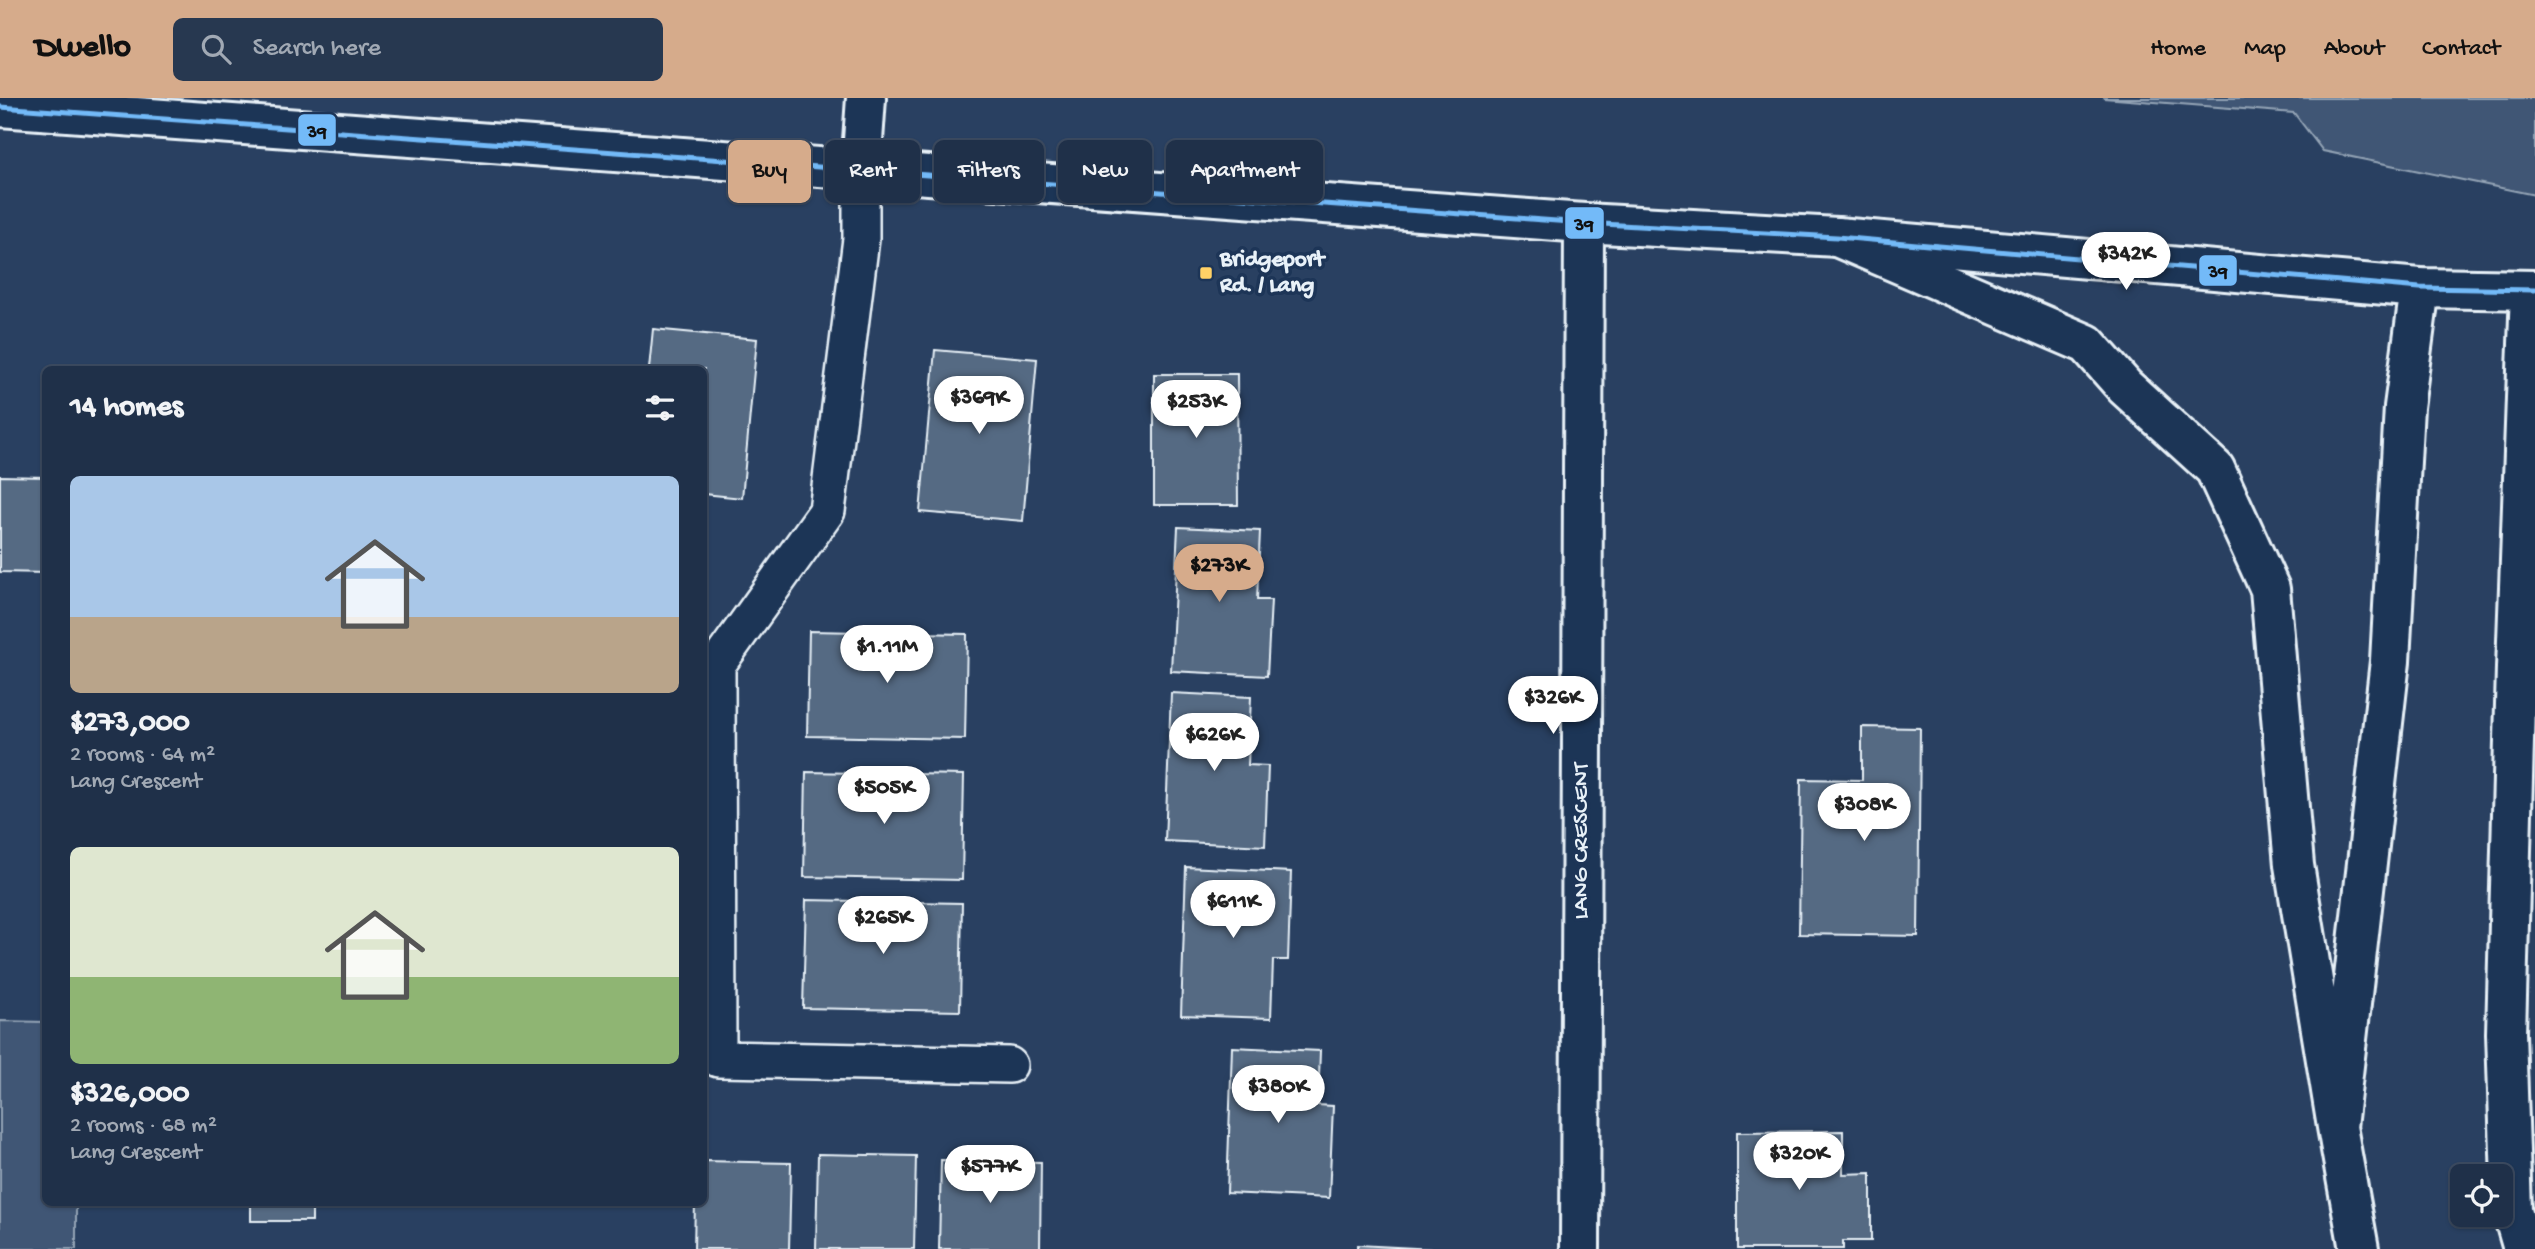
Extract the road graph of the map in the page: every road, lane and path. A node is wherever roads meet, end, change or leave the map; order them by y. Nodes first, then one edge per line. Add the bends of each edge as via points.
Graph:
1 (866, 98) edge
2 (0, 107) edge
3 (863, 140) edge
4 (825, 166) edge
5 (920, 173) edge
6 (861, 203) edge
7 (1584, 223) junction
8 (1837, 237) junction
9 (2420, 288) junction
10 (2533, 290) edge
11 (2535, 889) edge
12 (2506, 1033) junction
13 (1009, 1065) dead end
14 (2337, 1126) junction
15 (1580, 1249) edge
16 (2359, 1249) edge
17 (2523, 1249) edge

1 - 3 main road
2 - 4 main road
5 - 7 main road
6 - 13 lane via 827,511 717,664 718,1059
7 - 8 main road
7 - 15 main road, LANG CRESCENT
8 - 9 main road
8 - 14 main road via 2087,344 2125,387 2215,469 2270,589 2294,865
9 - 10 main road
9 - 14 main road via 2404,407 2390,661
10 - 12 main road
11 - 12 main road
12 - 17 main road via 2512,1211
14 - 16 main road

